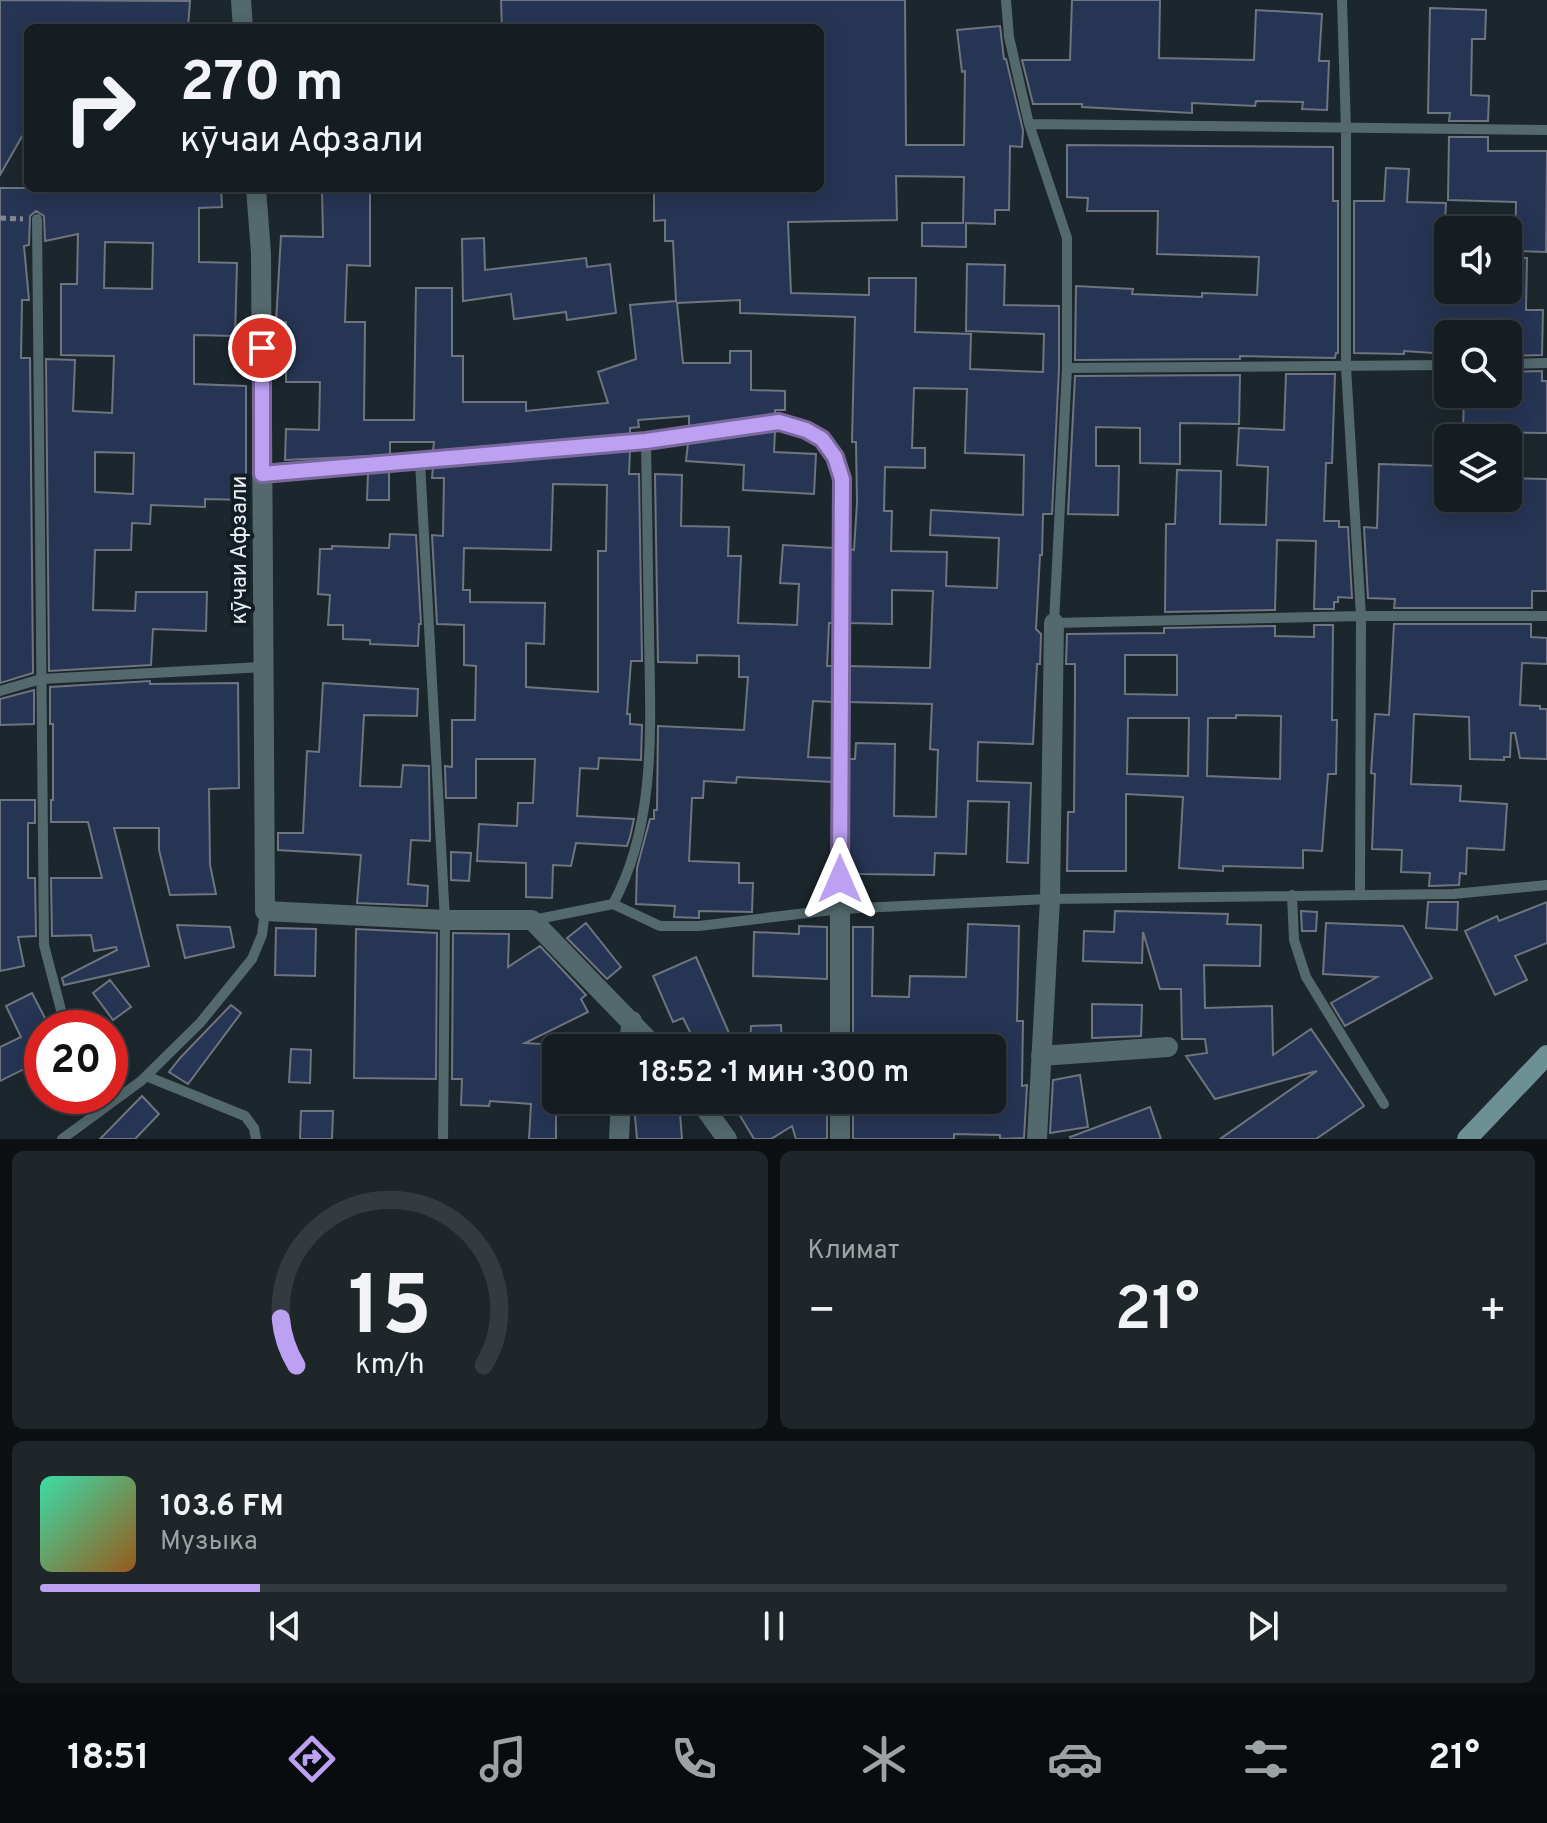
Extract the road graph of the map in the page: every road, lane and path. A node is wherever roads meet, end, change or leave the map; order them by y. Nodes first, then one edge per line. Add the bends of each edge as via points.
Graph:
1 (241, 0) edge
2 (1006, 0) edge
3 (1342, 0) edge
4 (243, 24) edge
5 (1029, 124) junction
6 (1346, 129) junction
7 (1547, 130) edge
8 (256, 192) edge
9 (37, 219) dead end
10 (1547, 363) edge
11 (1522, 364) edge
12 (1434, 365) edge
13 (1346, 367) junction
14 (1067, 368) junction
15 (646, 441) junction
16 (420, 462) junction
17 (262, 474) junction
18 (1361, 616) junction
19 (1547, 616) edge
20 (1054, 623) junction
21 (263, 667) junction
22 (41, 679) junction
23 (0, 691) edge
24 (1547, 885) edge
25 (1360, 894) junction
26 (1292, 895) junction
27 (1050, 899) junction
28 (613, 904) junction
29 (840, 909) junction
30 (265, 911) junction
31 (445, 920) junction
32 (532, 920) junction
33 (61, 1010) edge
34 (632, 1021) junction
35 (630, 1034) edge
36 (644, 1034) edge
37 (840, 1034) edge
38 (1168, 1047) dead end
39 (1547, 1055) edge
40 (1041, 1056) junction
41 (146, 1076) junction
42 (128, 1087) edge
43 (1384, 1104) dead end
44 (91, 1114) edge
45 (620, 1114) edge
46 (709, 1114) edge
47 (840, 1114) edge
48 (63, 1138) edge
49 (256, 1139) edge
50 (443, 1139) edge
51 (619, 1139) edge
52 (727, 1139) edge
53 (840, 1139) edge
54 (1037, 1139) edge
55 (1467, 1139) edge

1 - 4 street
2 - 5 lane
3 - 6 lane
5 - 6 lane
5 - 14 lane via 1067,238
6 - 7 lane
6 - 13 lane
8 - 17 street, кӯчаи Афзали
9 - 22 lane
10 - 11 lane
12 - 13 lane
13 - 14 lane
13 - 18 lane
14 - 20 lane
15 - 16 lane
15 - 28 lane via 650,733 641,829 629,875
15 - 29 lane via 779,422 822,439 835,457 842,479
16 - 17 lane
16 - 31 lane
17 - 21 street, кӯчаи Афзали
18 - 19 lane
18 - 20 lane
18 - 25 lane
20 - 27 street
21 - 22 lane
21 - 30 street, кӯчаи Афзали
22 - 23 lane
22 - 33 lane via 44,945
24 - 25 lane via 1453,894
25 - 26 lane
26 - 27 lane
26 - 43 lane via 1294,940 1306,977
27 - 29 lane
27 - 40 street
28 - 29 lane via 660,926
28 - 32 lane
29 - 37 street
30 - 31 street
30 - 41 lane via 252,959 200,1023
31 - 32 street
31 - 50 lane
32 - 34 street
34 - 35 street
34 - 36 street
38 - 40 street
39 - 55 street
40 - 54 street
41 - 42 lane
41 - 49 lane via 245,1116
44 - 48 lane
45 - 51 street
46 - 52 street
47 - 53 street

